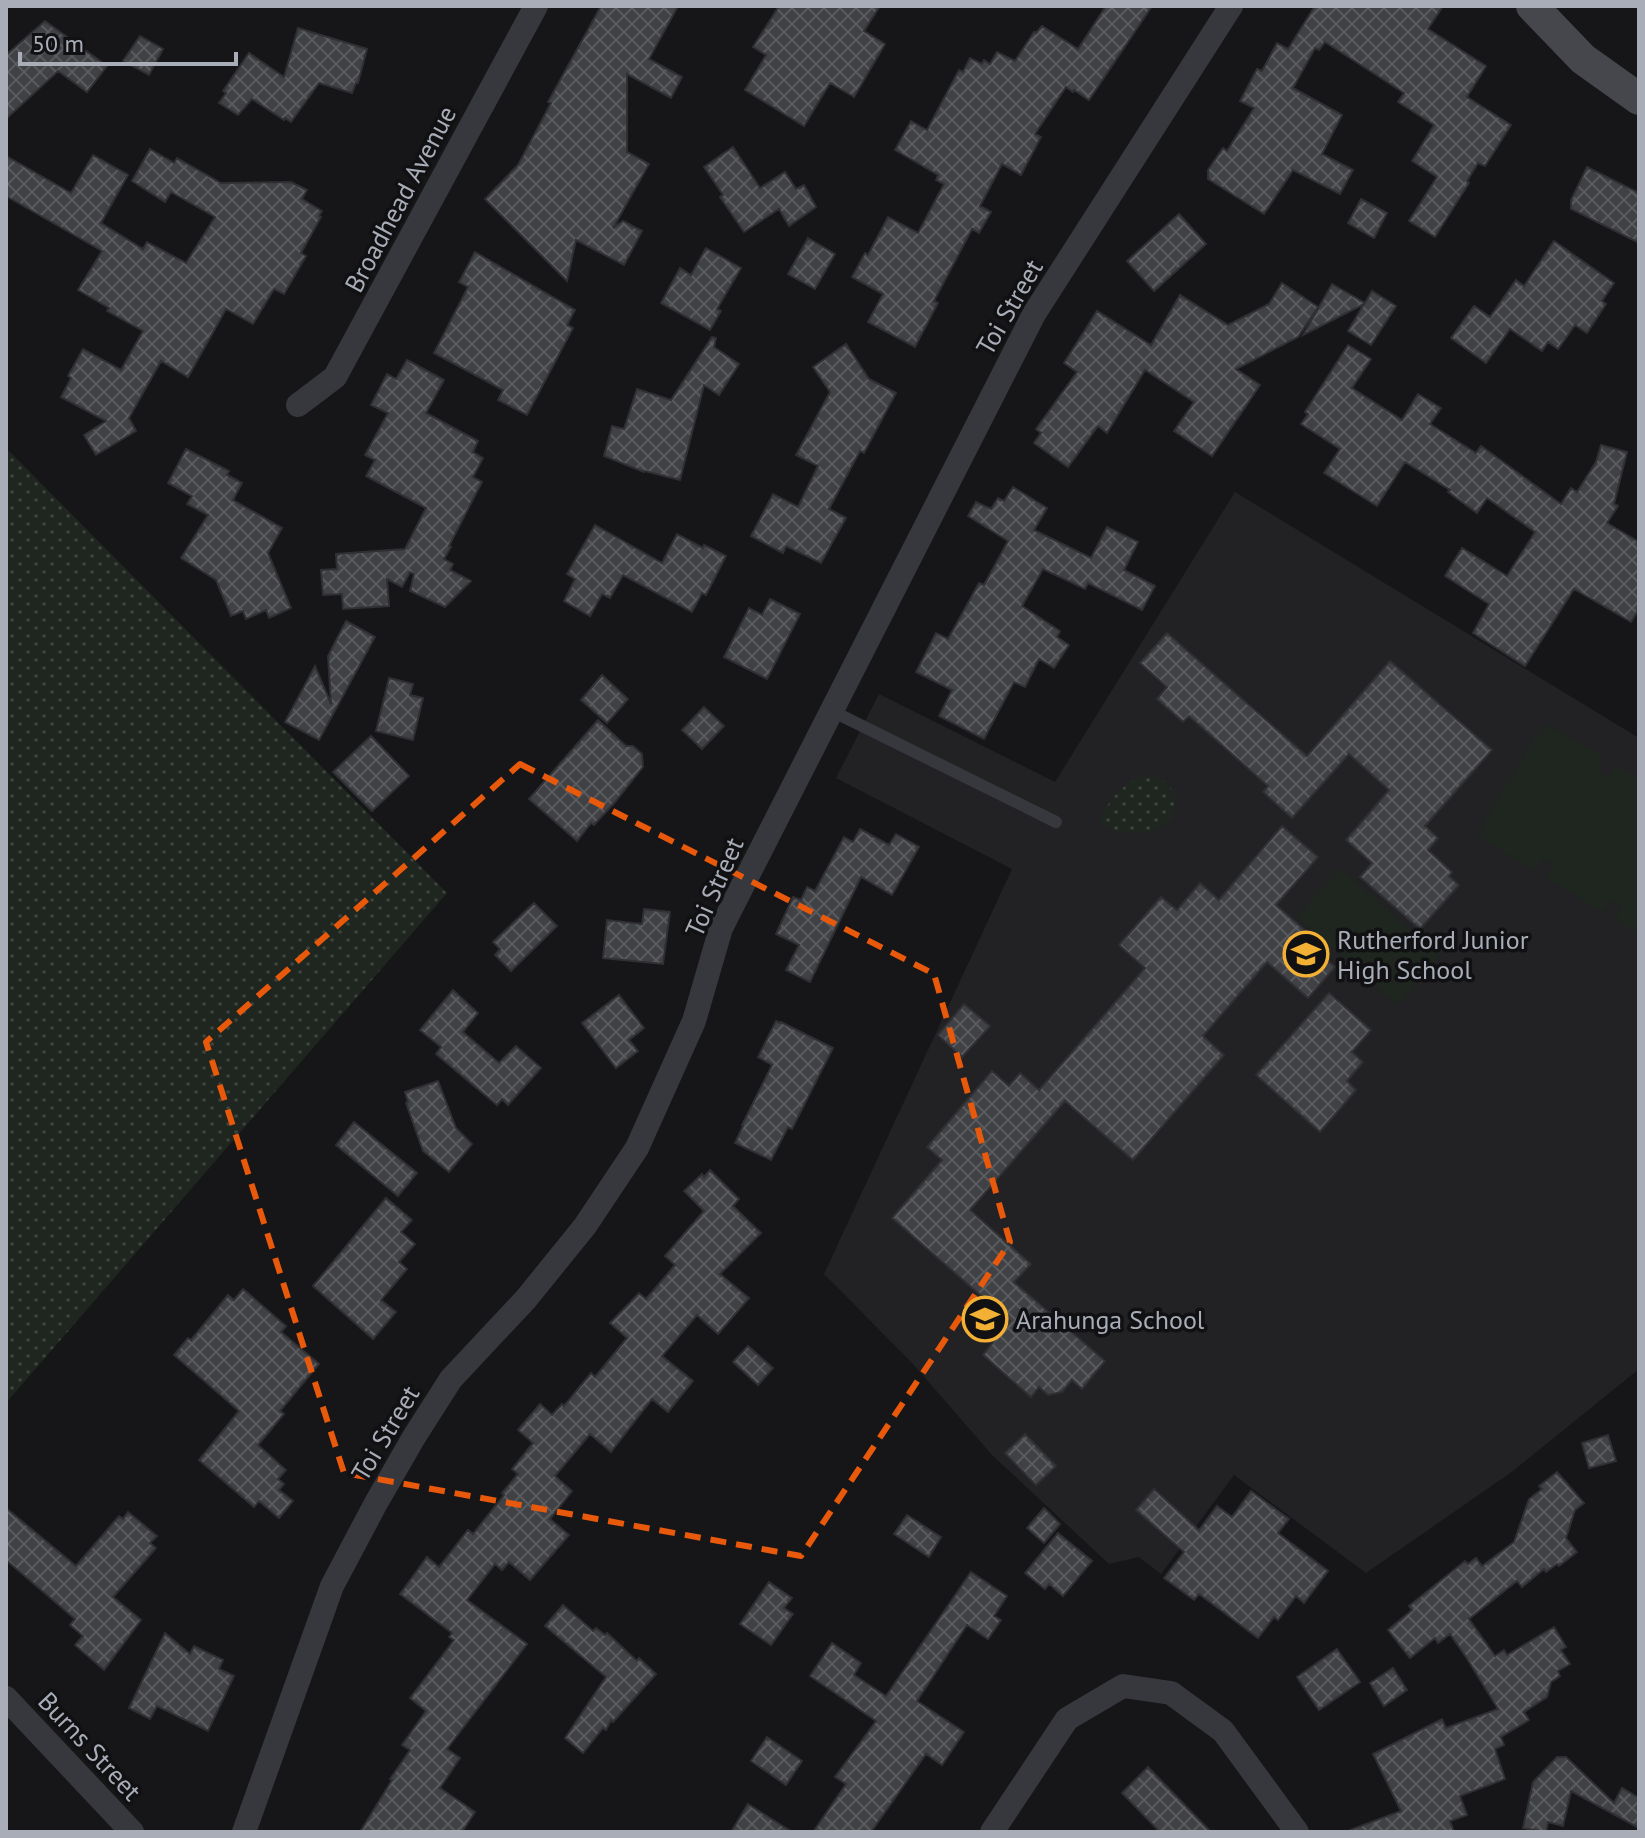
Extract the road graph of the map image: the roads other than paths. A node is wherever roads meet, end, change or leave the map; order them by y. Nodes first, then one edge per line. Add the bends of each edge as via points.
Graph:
1 (536, 6) edge
2 (1231, 6) edge
3 (1532, 6) edge
4 (1639, 99) edge
5 (298, 405) dead end
6 (832, 711) junction
7 (1056, 822) dead end
8 (6, 1698) edge
9 (132, 1832) edge
10 (244, 1832) edge
11 (992, 1832) edge
12 (1297, 1832) edge

1 - 5 street, Broadhead Avenue via 335,377
2 - 6 street, Toi Street via 1034,314
3 - 4 main road via 1583,59
6 - 7 lane
6 - 10 street, Toi Street via 721,928 694,1021 637,1148 536,1287 451,1379 332,1586
8 - 9 street, Burns Street
11 - 12 street via 1067,1719 1123,1686 1171,1693 1223,1731

